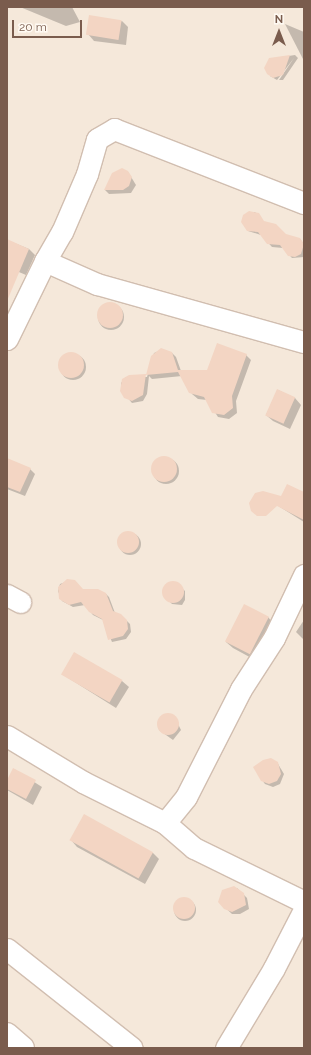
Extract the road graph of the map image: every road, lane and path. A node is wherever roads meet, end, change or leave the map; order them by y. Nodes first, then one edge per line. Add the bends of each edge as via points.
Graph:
1 (304, 203) edge
2 (45, 261) junction
3 (7, 339) edge
4 (304, 342) edge
5 (304, 575) edge
6 (7, 736) edge
7 (165, 823) junction
8 (304, 902) edge
9 (304, 910) edge
10 (7, 948) edge
11 (7, 1034) edge
12 (23, 1048) edge
13 (132, 1048) edge
14 (226, 1048) edge

1 - 2 street via 114,129 97,139 81,189 62,232
2 - 3 street
2 - 4 street via 96,284
5 - 7 street via 274,638 241,689 186,797
6 - 7 street via 83,782
7 - 8 street via 194,848
9 - 14 street via 274,968
10 - 13 street
11 - 12 main road

